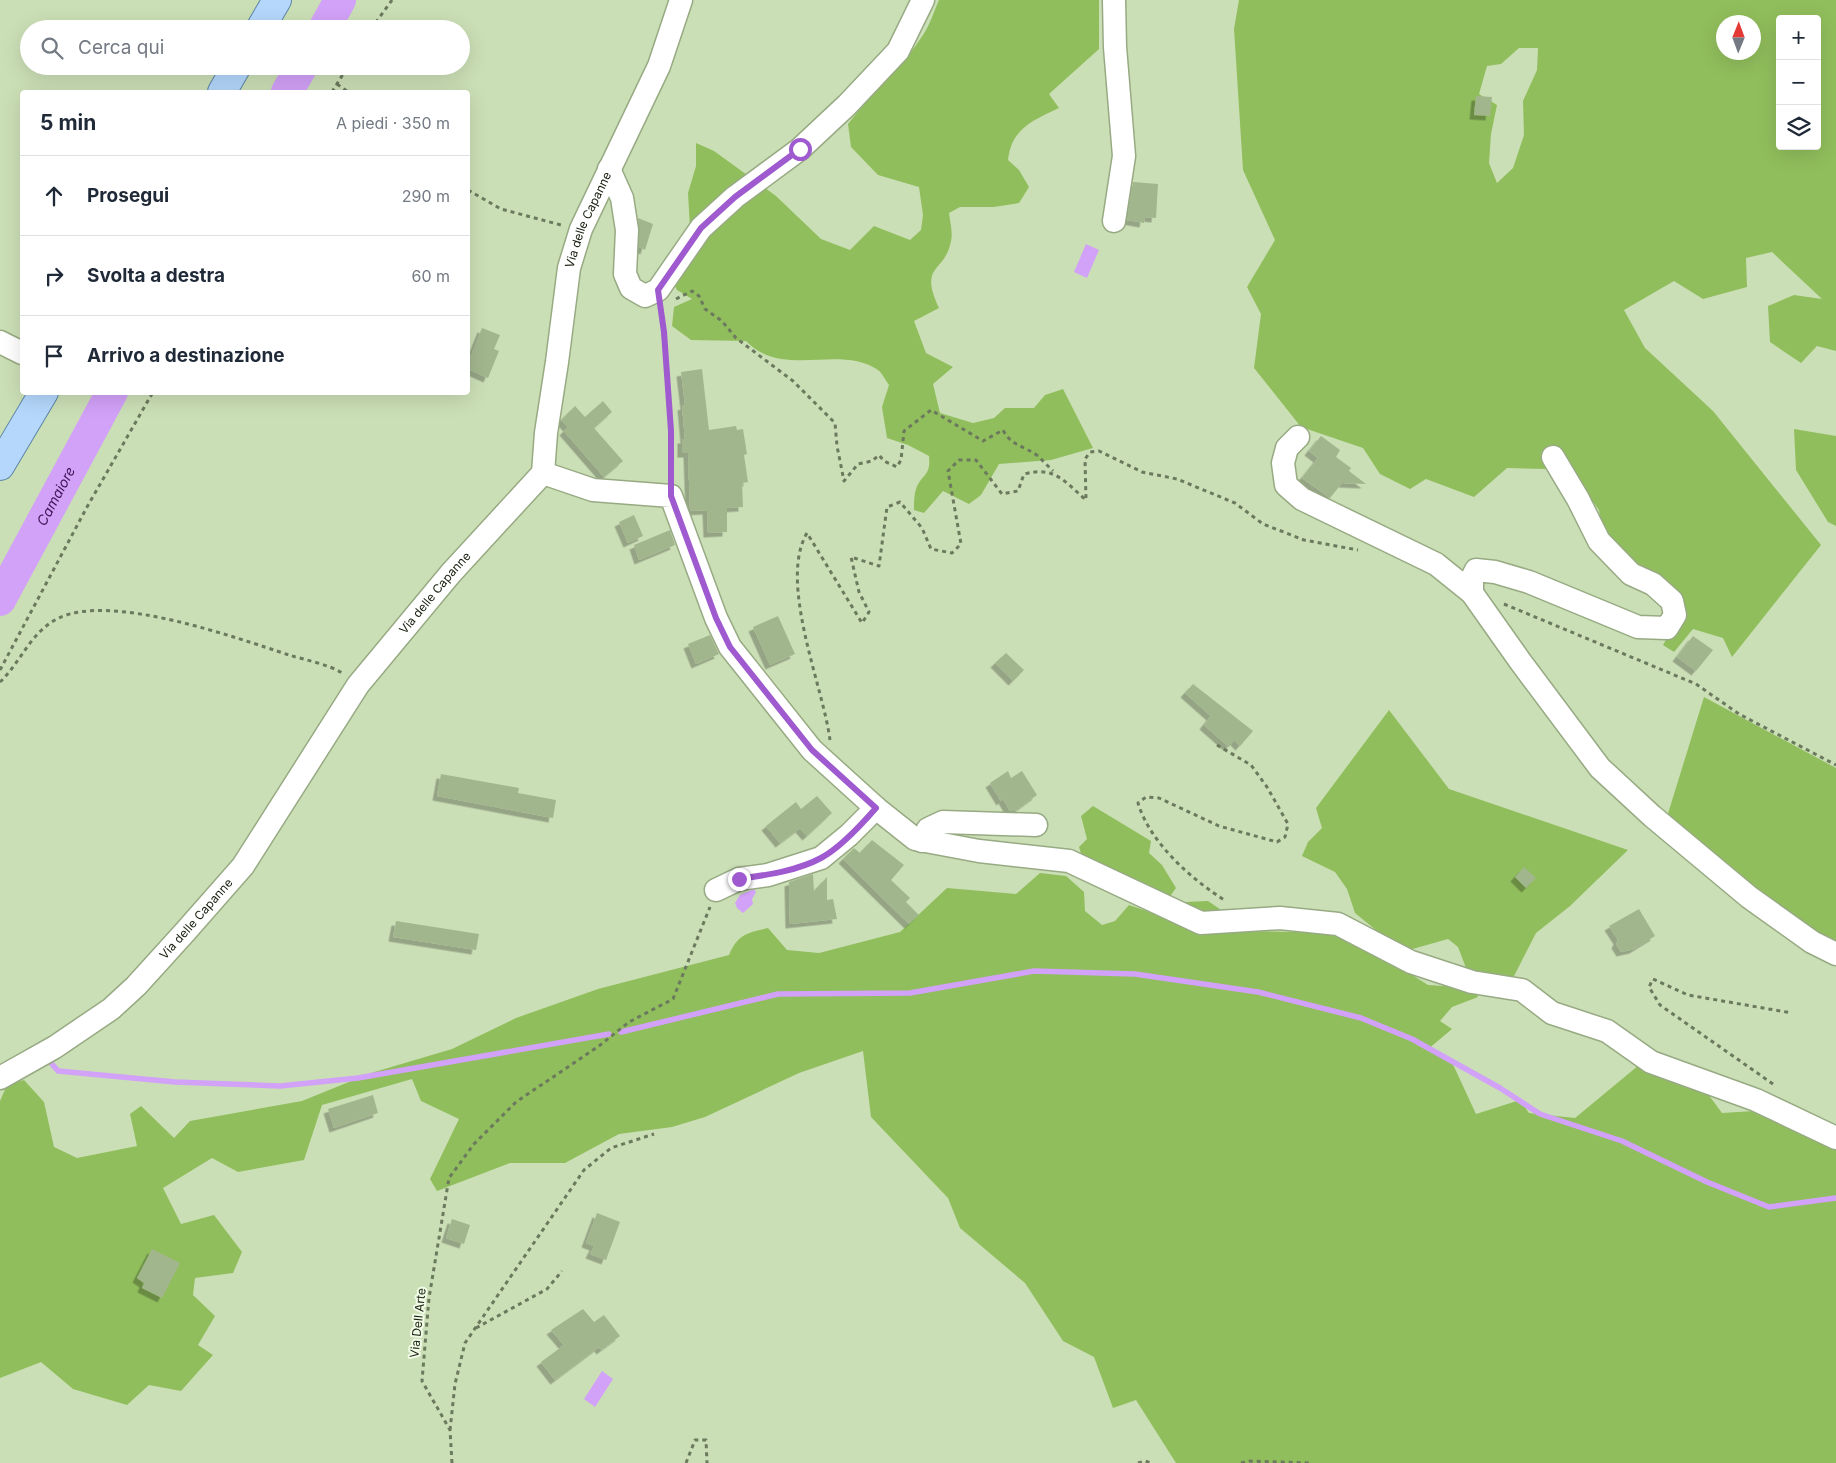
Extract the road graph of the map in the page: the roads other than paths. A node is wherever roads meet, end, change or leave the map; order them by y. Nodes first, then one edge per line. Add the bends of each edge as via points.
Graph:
1 (276, 0) edge
2 (681, 0) edge
3 (923, 0) edge
4 (1114, 0) edge
5 (265, 20) edge
6 (232, 75) edge
7 (223, 90) edge
8 (609, 169) junction
9 (1114, 221) dead end
10 (0, 342) edge
11 (20, 353) edge
12 (42, 395) edge
13 (1298, 437) dead end
14 (1553, 457) dead end
15 (0, 466) edge
16 (543, 473) junction
17 (1472, 593) junction
18 (876, 808) junction
19 (1036, 825) dead end
20 (922, 841) junction
21 (716, 890) road end
22 (1836, 954) edge
23 (0, 1078) edge
24 (1836, 1138) edge

1 - 5 main road
2 - 8 street, Via delle Capanne via 659,66
3 - 8 street via 898,51 800,149 735,197 701,228 658,290 645,296 631,288 625,274 627,230 622,198
4 - 9 street via 1124,156
6 - 7 main road
8 - 16 street, Via delle Capanne via 581,229 569,268
10 - 11 street
12 - 15 main road
13 - 17 street via 1287,448 1282,463 1286,485 1302,499 1436,564
14 - 17 street via 1599,542 1631,574 1653,584 1672,601 1675,615 1668,628 1638,627 1529,582 1494,572 1476,570 1472,578
16 - 18 street via 593,490 671,496 730,647 825,762
16 - 23 street, Via delle Capanne via 451,573 358,685 243,866 136,986 111,1009
17 - 22 street via 1600,768 1749,897 1812,942
18 - 20 street
18 - 21 street via 821,858 768,875 739,879
19 - 20 street via 943,822 928,829
20 - 24 street via 1069,861 1201,923 1280,918 1338,924 1411,962 1472,982 1522,990 1552,1013 1607,1030 1651,1062 1756,1100

